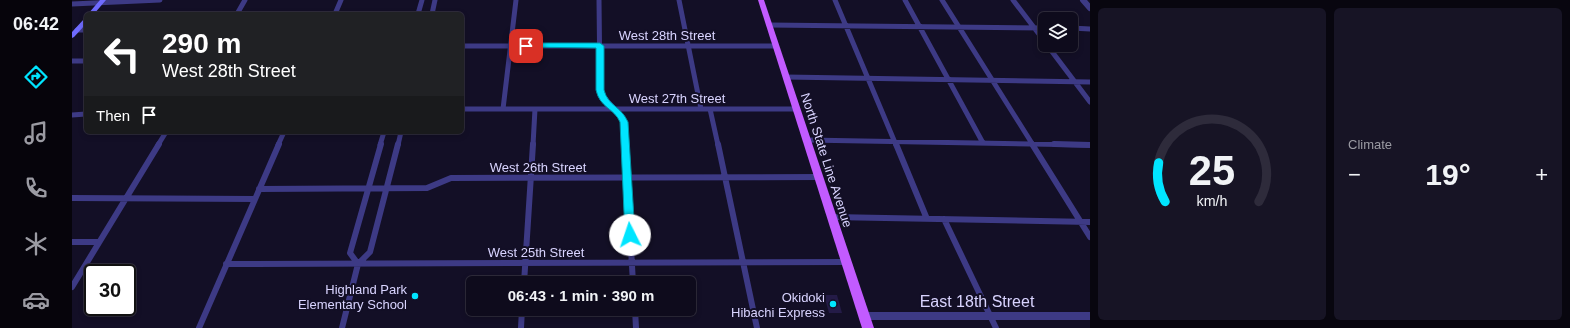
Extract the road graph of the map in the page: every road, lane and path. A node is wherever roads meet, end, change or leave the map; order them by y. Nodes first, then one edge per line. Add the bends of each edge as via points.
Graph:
1 (160, 0) edge
2 (245, 0) edge
3 (342, 0) edge
4 (422, 0) edge
5 (435, 0) edge
6 (516, 0) edge
7 (598, 0) edge
8 (679, 0) edge
9 (761, 0) edge
10 (835, 0) edge
11 (905, 0) edge
12 (942, 0) edge
13 (1013, 0) edge
14 (1083, 0) edge
15 (102, 2) edge
16 (72, 4) edge
17 (1090, 7) edge
18 (93, 12) edge
19 (238, 12) edge
20 (336, 12) edge
21 (419, 12) edge
22 (432, 12) edge
23 (84, 22) edge
24 (769, 25) junction
25 (846, 26) junction
26 (919, 27) junction
27 (959, 27) junction
28 (1034, 28) junction
29 (1038, 28) edge
30 (1078, 28) edge
31 (1090, 29) edge
32 (78, 30) junction
33 (84, 30) edge
34 (1038, 33) edge
35 (72, 36) edge
36 (464, 46) edge
37 (511, 46) junction
38 (600, 46) junction
39 (688, 46) junction
40 (776, 46) junction
41 (1052, 52) edge
42 (72, 61) edge
43 (84, 61) edge
44 (786, 77) junction
45 (868, 78) junction
46 (948, 80) junction
47 (992, 80) junction
48 (1075, 82) junction
49 (1090, 82) edge
50 (1090, 102) edge
51 (464, 109) edge
52 (503, 109) junction
53 (534, 109) junction
54 (613, 109) junction
55 (701, 109) junction
56 (710, 109) junction
57 (797, 109) junction
58 (72, 114) edge
59 (84, 114) edge
60 (165, 134) edge
61 (283, 134) edge
62 (383, 134) edge
63 (400, 134) edge
64 (807, 140) junction
65 (894, 141) junction
66 (983, 143) junction
67 (1032, 144) junction
68 (1090, 144) edge
69 (819, 177) junction
70 (530, 178) junction
71 (626, 178) junction
72 (725, 178) junction
73 (259, 189) junction
74 (368, 189) junction
75 (386, 189) junction
76 (72, 198) edge
77 (126, 198) junction
78 (255, 199) junction
79 (832, 218) junction
80 (928, 219) junction
81 (944, 219) junction
82 (1081, 222) junction
83 (1090, 222) edge
84 (1090, 237) edge
85 (72, 242) edge
86 (98, 242) junction
87 (847, 262) junction
88 (743, 263) junction
89 (226, 264) junction
90 (358, 264) junction
91 (525, 264) junction
92 (632, 264) junction
93 (524, 276) edge
94 (633, 276) edge
95 (72, 287) edge
96 (522, 316) edge
97 (635, 316) edge
98 (864, 316) junction
99 (990, 316) junction
100 (1090, 316) edge
101 (199, 328) edge
102 (342, 328) edge
103 (521, 328) edge
104 (636, 328) edge
105 (757, 328) edge
106 (868, 328) edge
107 (996, 328) edge

1 - 15 street
2 - 19 street
3 - 20 street
4 - 21 street
5 - 22 street
6 - 37 street
7 - 38 street
8 - 39 street
9 - 24 main road, North State Line Avenue
10 - 25 street
11 - 26 street
12 - 27 street
13 - 28 street
14 - 17 street
15 - 16 street
15 - 18 main road
23 - 32 main road
24 - 25 street
24 - 40 main road, North State Line Avenue
25 - 26 street
25 - 45 street
26 - 27 street
26 - 46 street
27 - 28 street
27 - 47 street
28 - 29 street
28 - 34 street
30 - 31 street
32 - 33 street
32 - 35 main road
36 - 37 street, West 28th Street
37 - 38 street, West 28th Street
37 - 52 street
38 - 39 street, West 28th Street
38 - 54 street via 600,90 604,101
39 - 40 street, West 28th Street
39 - 55 street
40 - 44 main road, North State Line Avenue
41 - 48 street
42 - 43 street
44 - 45 street
44 - 57 main road, North State Line Avenue
45 - 46 street
45 - 65 street
46 - 47 street
46 - 66 street
47 - 48 street
47 - 67 street
48 - 49 street
48 - 50 street
51 - 52 street, West 27th Street
52 - 53 street, West 27th Street
53 - 54 street, West 27th Street
53 - 70 street
54 - 55 street, West 27th Street
54 - 71 street via 621,115 624,122
55 - 56 street, West 27th Street
56 - 57 street, West 27th Street
56 - 72 street
57 - 64 main road, North State Line Avenue
58 - 59 street
60 - 77 street
61 - 73 street
62 - 74 street
63 - 75 street
64 - 65 street
64 - 69 main road, North State Line Avenue
65 - 66 street
65 - 80 street
66 - 67 street
67 - 68 street
67 - 82 street
69 - 72 street, West 26th Street
69 - 79 main road, North State Line Avenue
70 - 71 street, West 26th Street
70 - 75 street, West 26th Street via 451,178 427,188
70 - 91 street
71 - 72 street, West 26th Street
71 - 92 street
72 - 88 street
73 - 74 street, West 26th Street
73 - 78 street
74 - 75 street, West 26th Street
74 - 90 street via 350,253
75 - 90 street via 370,252
76 - 77 street
77 - 78 street
77 - 86 street
78 - 89 street
79 - 80 street
79 - 87 main road, North State Line Avenue
80 - 81 street
81 - 82 street
81 - 99 street
82 - 83 street
82 - 84 street
85 - 86 street
86 - 95 street
87 - 88 street, West 25th Street
87 - 98 main road, North State Line Avenue
88 - 92 street, West 25th Street
88 - 105 street
89 - 90 street, West 25th Street
89 - 101 street
90 - 91 street, West 25th Street
90 - 102 street
91 - 92 street, West 25th Street
91 - 93 street
92 - 94 street
96 - 103 street
97 - 104 street
98 - 99 street, East 18th Street
98 - 106 main road, North State Line Avenue
99 - 100 street, East 18th Street
99 - 107 street

